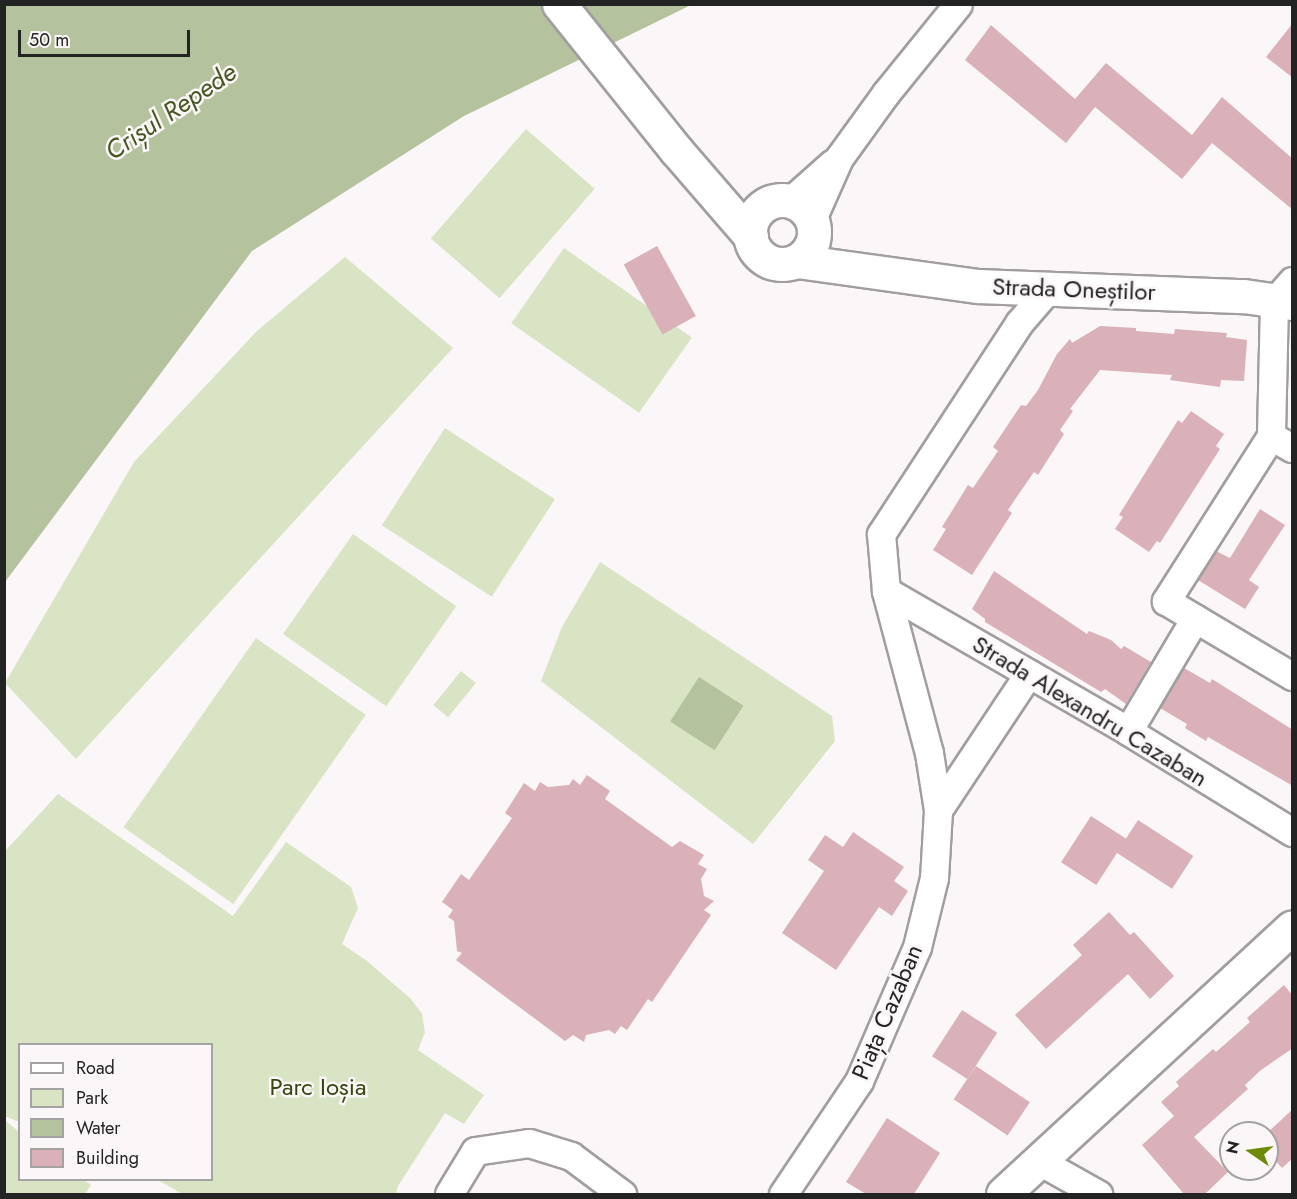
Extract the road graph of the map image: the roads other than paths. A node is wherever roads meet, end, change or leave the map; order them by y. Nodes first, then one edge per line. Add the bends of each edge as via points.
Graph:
1 (559, 4) edge
2 (958, 4) edge
3 (698, 176) junction
4 (797, 214) junction
5 (751, 237) junction
6 (797, 261) junction
7 (856, 268) junction
8 (1050, 287) junction
9 (1286, 295) edge
10 (1282, 442) edge
11 (886, 591) junction
12 (1195, 618) junction
13 (1029, 673) junction
14 (1293, 676) edge
15 (1128, 731) junction
16 (938, 810) junction
17 (1293, 832) edge
18 (1293, 927) edge
19 (1039, 1161) junction
20 (449, 1194) edge
21 (622, 1194) edge
22 (783, 1194) edge
23 (1003, 1194) edge
24 (1098, 1194) edge

1 - 3 street
2 - 4 street
3 - 4 street, Strada Oneștilor
3 - 5 street
4 - 5 street via 755,215
4 - 6 street via 806,254
4 - 7 street, Strada Oneștilor
5 - 6 street via 766,260 777,264
6 - 7 street, Strada Oneștilor
7 - 8 street, Strada Oneștilor via 978,286
8 - 9 street, Strada Oneștilor
8 - 11 street via 1019,323 881,534
9 - 10 street
10 - 12 street via 1166,601
11 - 13 street, Strada Alexandru Cazaban
11 - 16 street via 929,753
12 - 14 street
12 - 15 street
13 - 15 street, Strada Alexandru Cazaban
13 - 16 street
15 - 17 street, Strada Alexandru Cazaban
16 - 22 street, Piața Cazaban via 934,878 917,947 859,1081
18 - 19 street
19 - 23 street
19 - 24 street
20 - 21 street via 475,1151 528,1143 571,1156

